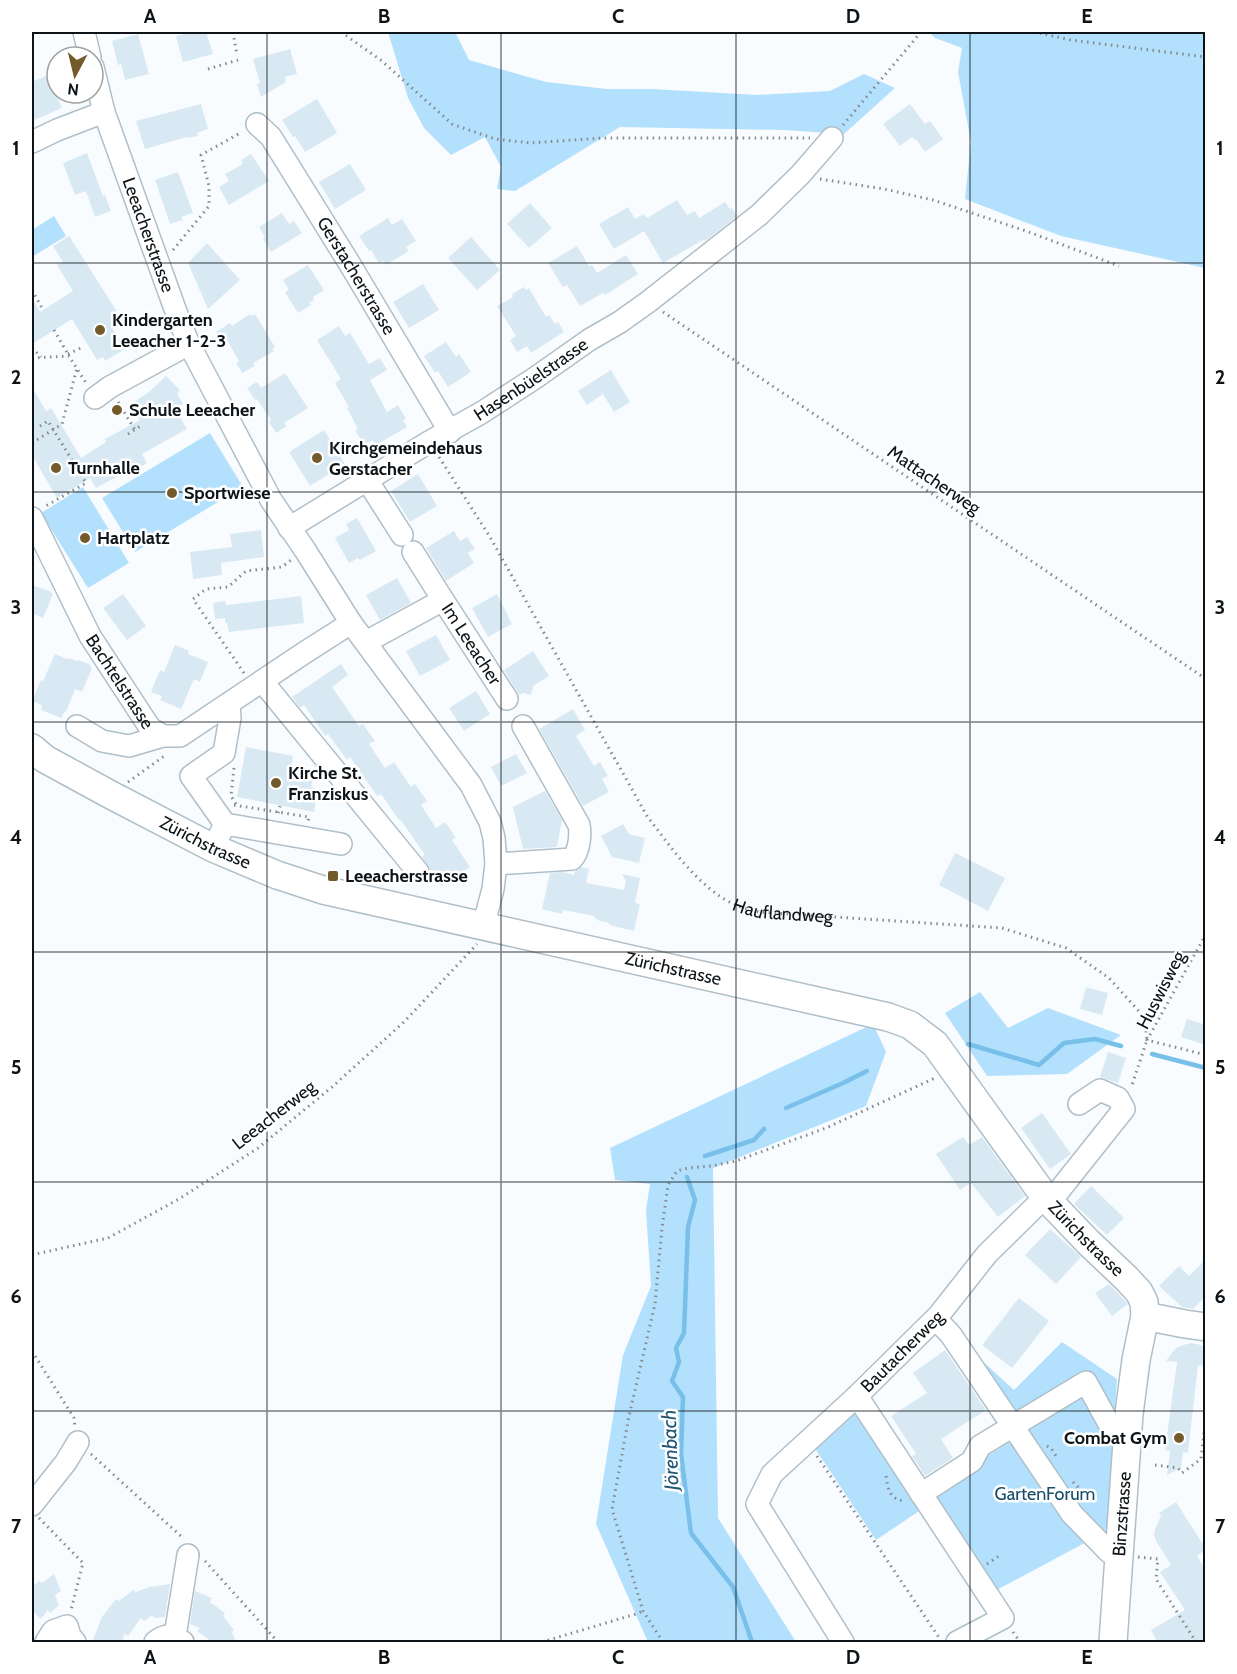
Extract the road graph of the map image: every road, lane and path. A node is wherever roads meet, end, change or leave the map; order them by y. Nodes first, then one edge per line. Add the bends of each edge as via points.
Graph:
1 (233, 32) edge
2 (341, 32) edge
3 (921, 32) edge
4 (1034, 32) edge
5 (237, 55) dead end
6 (1206, 57) edge
7 (238, 60) dead end
8 (208, 69) dead end
9 (102, 105) edge
10 (104, 112) junction
11 (257, 124) joint
12 (832, 138) junction
13 (32, 142) edge
14 (800, 175) junction
15 (158, 262) junction
16 (1119, 266) dead end
17 (32, 290) edge
18 (648, 302) junction
19 (43, 310) dead end
20 (54, 330) dead end
21 (189, 344) junction
22 (83, 347) dead end
23 (32, 348) edge
24 (68, 355) junction
25 (42, 357) junction
26 (32, 358) edge
27 (77, 368) junction
28 (102, 392) junction
29 (142, 425) dead end
30 (40, 426) dead end
31 (135, 429) junction
32 (53, 430) junction
33 (450, 432) junction
34 (128, 434) dead end
35 (429, 442) junction
36 (32, 443) edge
37 (367, 480) junction
38 (37, 513) edge
39 (289, 528) junction
40 (305, 550) junction
41 (443, 600) junction
42 (351, 623) junction
43 (366, 642) junction
44 (1206, 679) edge
45 (258, 684) junction
46 (507, 699) dead end
47 (229, 704) junction
48 (77, 726) dead end
49 (523, 726) dead end
50 (172, 736) junction
51 (32, 748) edge
52 (224, 753) junction
53 (111, 795) junction
54 (238, 805) dead end
55 (225, 824) junction
56 (341, 844) dead end
57 (213, 848) junction
58 (496, 864) junction
59 (418, 872) dead end
60 (483, 927) junction
61 (1206, 934) edge
62 (1147, 1040) junction
63 (1206, 1055) edge
64 (953, 1070) junction
65 (1079, 1104) dead end
66 (1124, 1109) junction
67 (1047, 1200) junction
68 (32, 1253) edge
69 (1145, 1316) junction
70 (936, 1319) junction
71 (1206, 1327) edge
72 (32, 1351) edge
73 (857, 1396) junction
74 (1206, 1417) edge
75 (1013, 1426) junction
76 (78, 1442) joint
77 (808, 1442) junction
78 (1127, 1443) junction
79 (1155, 1465) dead end
80 (921, 1494) junction
81 (35, 1511) edge
82 (188, 1555) dead end
83 (1125, 1555) junction
84 (643, 1611) junction
85 (71, 1634) edge
86 (171, 1640) edge
87 (46, 1642) edge
88 (542, 1642) edge
89 (663, 1642) edge
90 (843, 1642) edge
91 (942, 1642) edge
92 (957, 1642) edge
93 (1113, 1642) edge
94 (1196, 1642) edge

1 - 5 path
2 - 12 path via 382,61 452,124 495,139 531,143 602,138
3 - 12 path
4 - 6 path
7 - 8 path
9 - 10 street, Leeacherstrasse
10 - 13 street
10 - 15 street, Leeacherstrasse
11 - 15 path via 201,155 209,186 209,206
11 - 33 street, Gerstacherstrasse via 271,136
12 - 14 street, Hasenbüelstrasse
14 - 16 path via 933,200
14 - 18 street, Hasenbüelstrasse via 759,215
15 - 21 street, Leeacherstrasse
17 - 19 path
18 - 33 street, Hasenbüelstrasse
18 - 44 path, Mattacherweg
20 - 24 path
21 - 28 street
21 - 39 street, Leeacherstrasse
22 - 24 path
23 - 25 path
24 - 25 path
24 - 27 path
25 - 26 path
27 - 28 path
27 - 32 path via 62,424
28 - 31 path
29 - 31 path
30 - 32 path via 48,421
31 - 34 path
32 - 36 path
32 - 38 path via 86,483
33 - 35 street, Hasenbüelstrasse
35 - 37 street, Hasenbüelstrasse
35 - 62 path, Hauflandweg via 490,537 647,816 677,856 712,890 736,905 759,912 1002,928 1066,948 1110,978 1145,1018
37 - 39 street, Hasenbüelstrasse
37 - 41 street
38 - 50 street, Bachtelstrasse via 90,636 150,728
39 - 40 street, Leeacherstrasse
40 - 42 street, Leeacherstrasse
40 - 45 path via 282,567 246,571 228,587 206,589 193,599
41 - 43 street, Im Leeacher
41 - 46 street, Im Leeacher
42 - 43 street, Leeacherstrasse
42 - 45 street, Bachtelstrasse
43 - 58 street, Leeacherstrasse via 471,785 490,822
45 - 47 street, Bachtelstrasse
45 - 59 street
47 - 50 street, Bachtelstrasse
47 - 52 street
48 - 50 street via 102,741 129,746
49 - 58 street via 579,825 576,855 572,859
50 - 53 path via 168,753
51 - 53 main road, Zürichstrasse
52 - 54 path via 235,769 231,796
52 - 55 street via 191,776
53 - 57 main road, Zürichstrasse
55 - 56 street
55 - 57 street
57 - 60 main road, Zürichstrasse via 323,890
58 - 60 street, Leeacherstrasse
60 - 64 main road, Zürichstrasse via 888,1017 910,1025 935,1044
60 - 68 path, Leeacherweg via 477,944 404,1022 258,1148 179,1199 108,1238
61 - 62 path, Huswisweg
62 - 63 path, Huswisweg
62 - 66 path
64 - 67 main road, Zürichstrasse
64 - 84 path via 826,1128 747,1157 676,1171 668,1185 655,1304 628,1416 612,1509
65 - 66 street via 1100,1090 1118,1098
66 - 67 street
67 - 69 main road, Zürichstrasse via 1139,1292
67 - 70 street, Bautacherweg via 987,1254
69 - 71 main road
69 - 78 main road, Binzstrasse
70 - 73 street, Bautacherweg
70 - 75 street
72 - 76 path via 74,1418
73 - 77 street, Bautacherweg
73 - 80 street
74 - 79 path via 1201,1459 1182,1473 1178,1468
75 - 78 street via 1086,1382 1108,1422
75 - 80 street via 980,1446 972,1461
75 - 83 street via 1072,1514 1109,1552
76 - 81 street
77 - 90 street, Bautacherweg via 772,1474 757,1504
77 - 91 path
78 - 83 main road, Binzstrasse
80 - 92 street via 1004,1618
81 - 85 path via 82,1563
82 - 86 street
83 - 93 main road, Binzstrasse
83 - 94 path via 1158,1559 1156,1579
84 - 88 path
84 - 89 path
85 - 87 street via 53,1631

